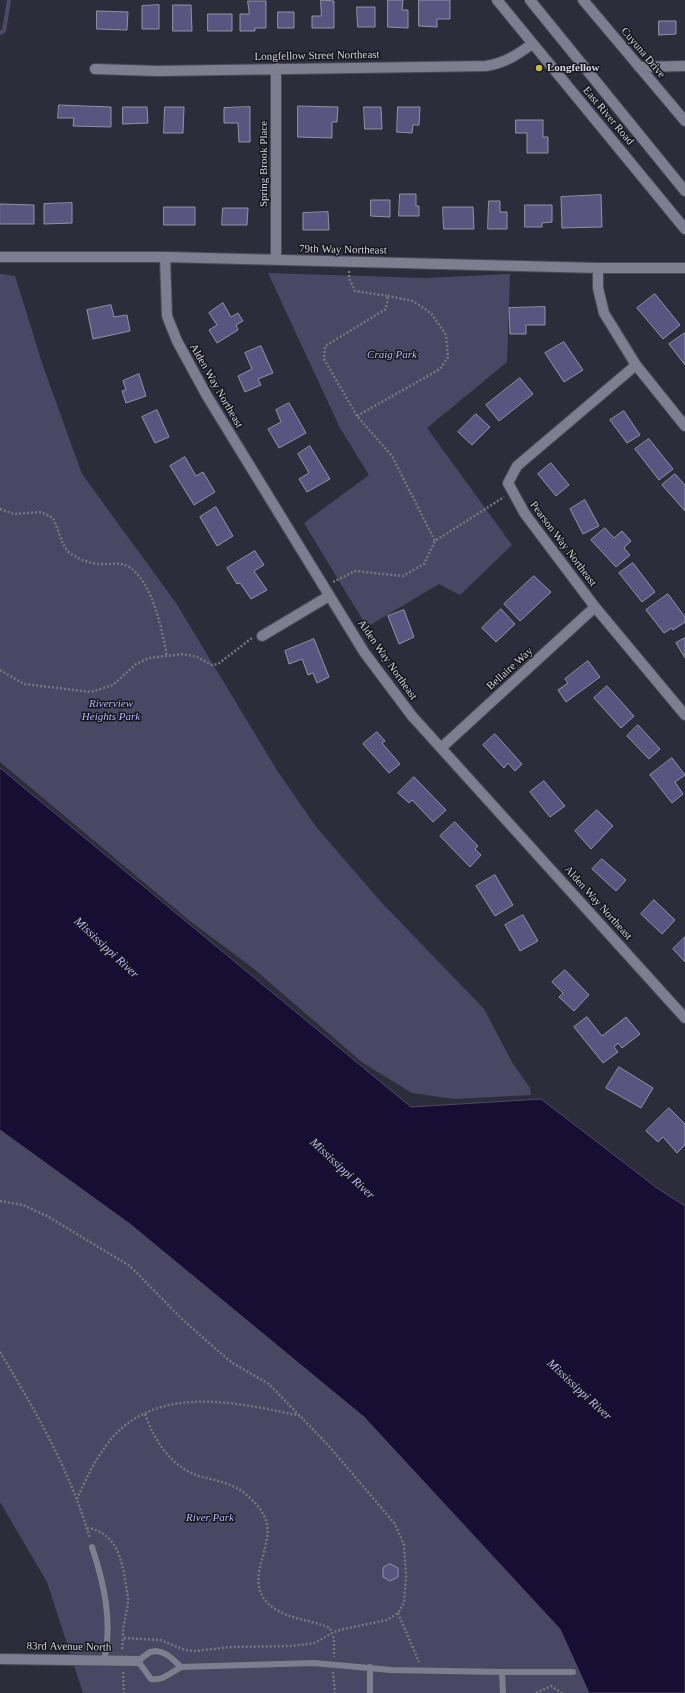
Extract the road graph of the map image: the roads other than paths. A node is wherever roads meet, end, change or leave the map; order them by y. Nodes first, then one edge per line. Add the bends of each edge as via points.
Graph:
1 (497, 0) edge
2 (530, 0) edge
3 (583, 0) edge
4 (532, 44) junction
5 (639, 66) junction
6 (685, 66) edge
7 (276, 68) junction
8 (95, 69) dead end
9 (685, 121) edge
10 (685, 191) edge
11 (685, 229) edge
12 (0, 257) edge
13 (165, 258) junction
14 (276, 260) junction
15 (598, 268) junction
16 (685, 268) edge
17 (636, 365) junction
18 (685, 426) edge
19 (326, 591) junction
20 (595, 607) junction
21 (262, 636) road end
22 (685, 715) edge
23 (441, 748) junction
24 (685, 1018) edge
25 (92, 1547) road end
26 (0, 1659) edge
27 (104, 1660) junction
28 (138, 1661) junction
29 (181, 1667) junction
30 (370, 1667) junction
31 (502, 1672) junction
32 (572, 1672) dead end
33 (370, 1693) edge
34 (503, 1693) edge

1 - 4 street, East River Road
2 - 10 street, East River Road
3 - 5 street, Cuyuna Drive
4 - 7 street, Longfellow Street Northeast via 500,64 486,66
4 - 11 street, East River Road
5 - 6 street
5 - 9 street, Cuyuna Drive
7 - 8 street, Longfellow Street Northeast via 157,71
7 - 14 street, Spring Brook Place
12 - 13 street, 79th Way Northeast
13 - 14 street, 79th Way Northeast
13 - 19 street, Alden Way Northeast via 168,316 177,341 211,403
14 - 15 street, 79th Way Northeast
15 - 16 street, 79th Way Northeast
15 - 17 street via 598,288 604,313
17 - 18 street
17 - 20 street, Pearson Way Northeast via 517,466 508,483 525,514
19 - 21 street
19 - 23 street, Alden Way Northeast via 377,670 412,716
20 - 22 street, Pearson Way Northeast
20 - 23 street, Bellaire Way
23 - 24 street, Alden Way Northeast
25 - 27 lane via 107,1607 109,1632
26 - 27 street, 83rd Avenue North
27 - 28 street, 83rd Avenue North
28 - 29 lane, 83rd Avenue North via 150,1652 162,1652
28 - 29 lane via 151,1679 157,1680 165,1678
29 - 30 lane via 272,1663 333,1663
30 - 31 lane via 422,1671
30 - 33 lane
31 - 32 lane
31 - 34 lane

